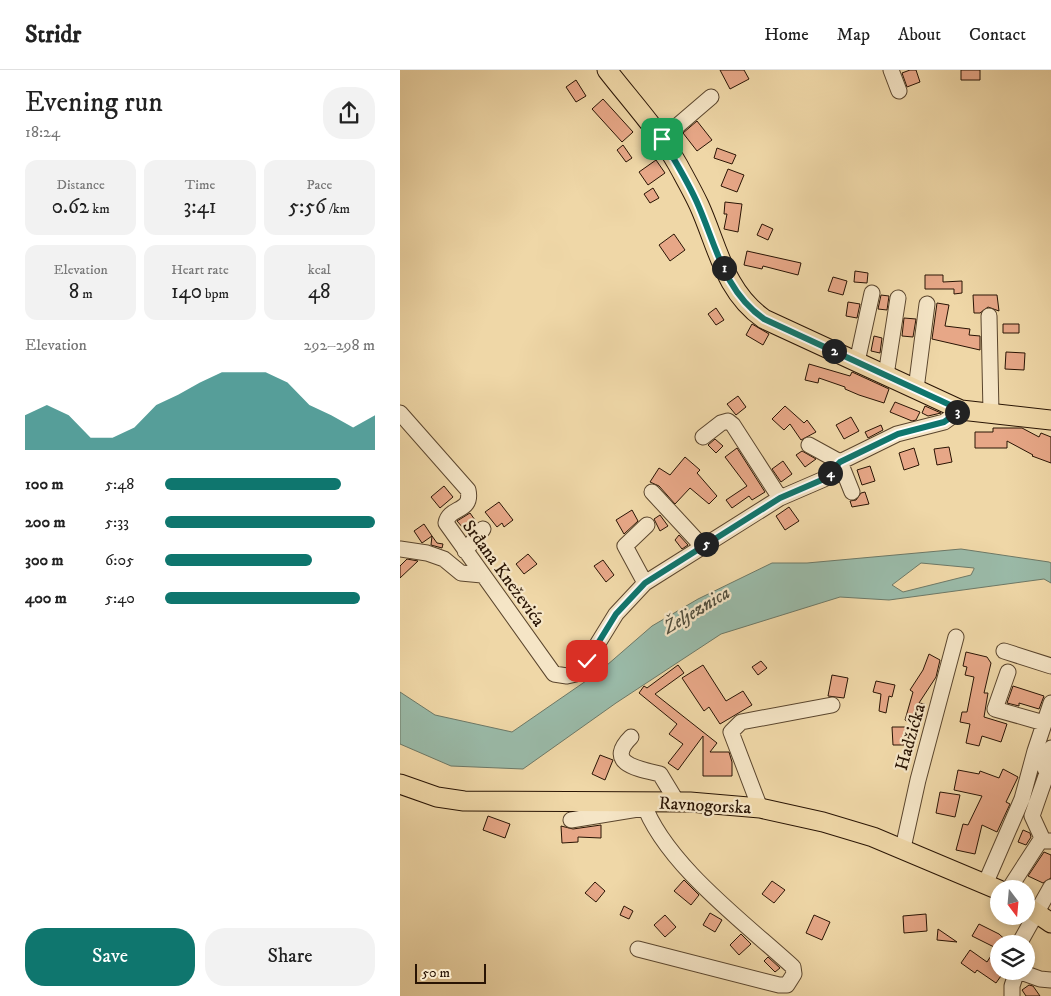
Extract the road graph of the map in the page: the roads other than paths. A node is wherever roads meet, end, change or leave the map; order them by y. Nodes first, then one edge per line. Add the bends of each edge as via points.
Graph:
1 (607, 70) edge
2 (891, 70) edge
3 (899, 91) dead end
4 (711, 97) dead end
5 (662, 139) junction
6 (872, 293) dead end
7 (898, 298) dead end
8 (927, 304) dead end
9 (989, 316) dead end
10 (857, 362) junction
11 (886, 375) junction
12 (916, 389) junction
13 (961, 410) junction
14 (400, 413) edge
15 (991, 413) junction
16 (1051, 420) edge
17 (703, 437) dead end
18 (809, 445) dead end
19 (840, 462) junction
20 (652, 492) dead end
21 (852, 492) dead end
22 (780, 498) junction
23 (647, 525) dead end
24 (483, 528) dead end
25 (702, 546) junction
26 (400, 549) edge
27 (464, 551) junction
28 (482, 575) junction
29 (645, 583) junction
30 (956, 638) dead end
31 (1004, 651) dead end
32 (1051, 666) edge
33 (1008, 672) dead end
34 (1051, 703) edge
35 (832, 705) dead end
36 (1044, 723) junction
37 (631, 737) dead end
38 (1051, 748) edge
39 (400, 784) edge
40 (677, 802) junction
41 (644, 805) junction
42 (760, 808) junction
43 (571, 820) dead end
44 (1047, 841) edge
45 (903, 848) junction
46 (994, 880) edge
47 (1015, 880) edge
48 (990, 885) edge
49 (1051, 887) edge
50 (1051, 897) edge
51 (1038, 913) edge
52 (1025, 935) edge
53 (638, 948) dead end
54 (1035, 977) edge
55 (1014, 980) edge
56 (1051, 980) edge
57 (1012, 996) edge

1 - 5 main road
2 - 3 street
4 - 5 street
5 - 10 main road via 699,205 722,266 739,298 764,319
6 - 10 street
7 - 11 street
8 - 12 street
9 - 15 street
10 - 11 main road
11 - 12 main road
12 - 13 main road
13 - 15 main road
13 - 19 street, Srđana Kneževića via 944,422 898,434
14 - 27 street, Srđana Kneževića via 468,490 468,504 449,516 446,523
15 - 16 main road
17 - 22 street via 728,421
18 - 19 street
19 - 21 street
19 - 22 street, Srđana Kneževića via 824,479
20 - 25 street
22 - 25 street, Srđana Kneževića
23 - 29 street via 625,546
24 - 27 street
25 - 29 street, Srđana Kneževića
26 - 28 street via 444,559 461,573
27 - 28 street, Srđana Kneževića
28 - 29 street, Srđana Kneževića via 554,674 567,676 576,674 616,614
30 - 45 street, Hadžićka
31 - 32 street
33 - 36 street via 995,709
34 - 36 street
35 - 42 street via 741,722 731,732
36 - 46 street
37 - 40 street via 622,746 624,762 633,768 660,774
38 - 44 street via 1044,766 1047,773 1032,816
39 - 41 main road, Ravnogorska via 437,797 464,800
40 - 41 main road, Ravnogorska
40 - 42 main road, Ravnogorska
41 - 43 street
41 - 53 street via 650,820 690,872 793,967 794,974 787,986 779,986
42 - 45 main road, Ravnogorska via 823,822
44 - 47 street via 1040,841
45 - 48 main road, Ravnogorska
49 - 51 street
50 - 51 street
51 - 52 street
54 - 56 street
55 - 57 street

